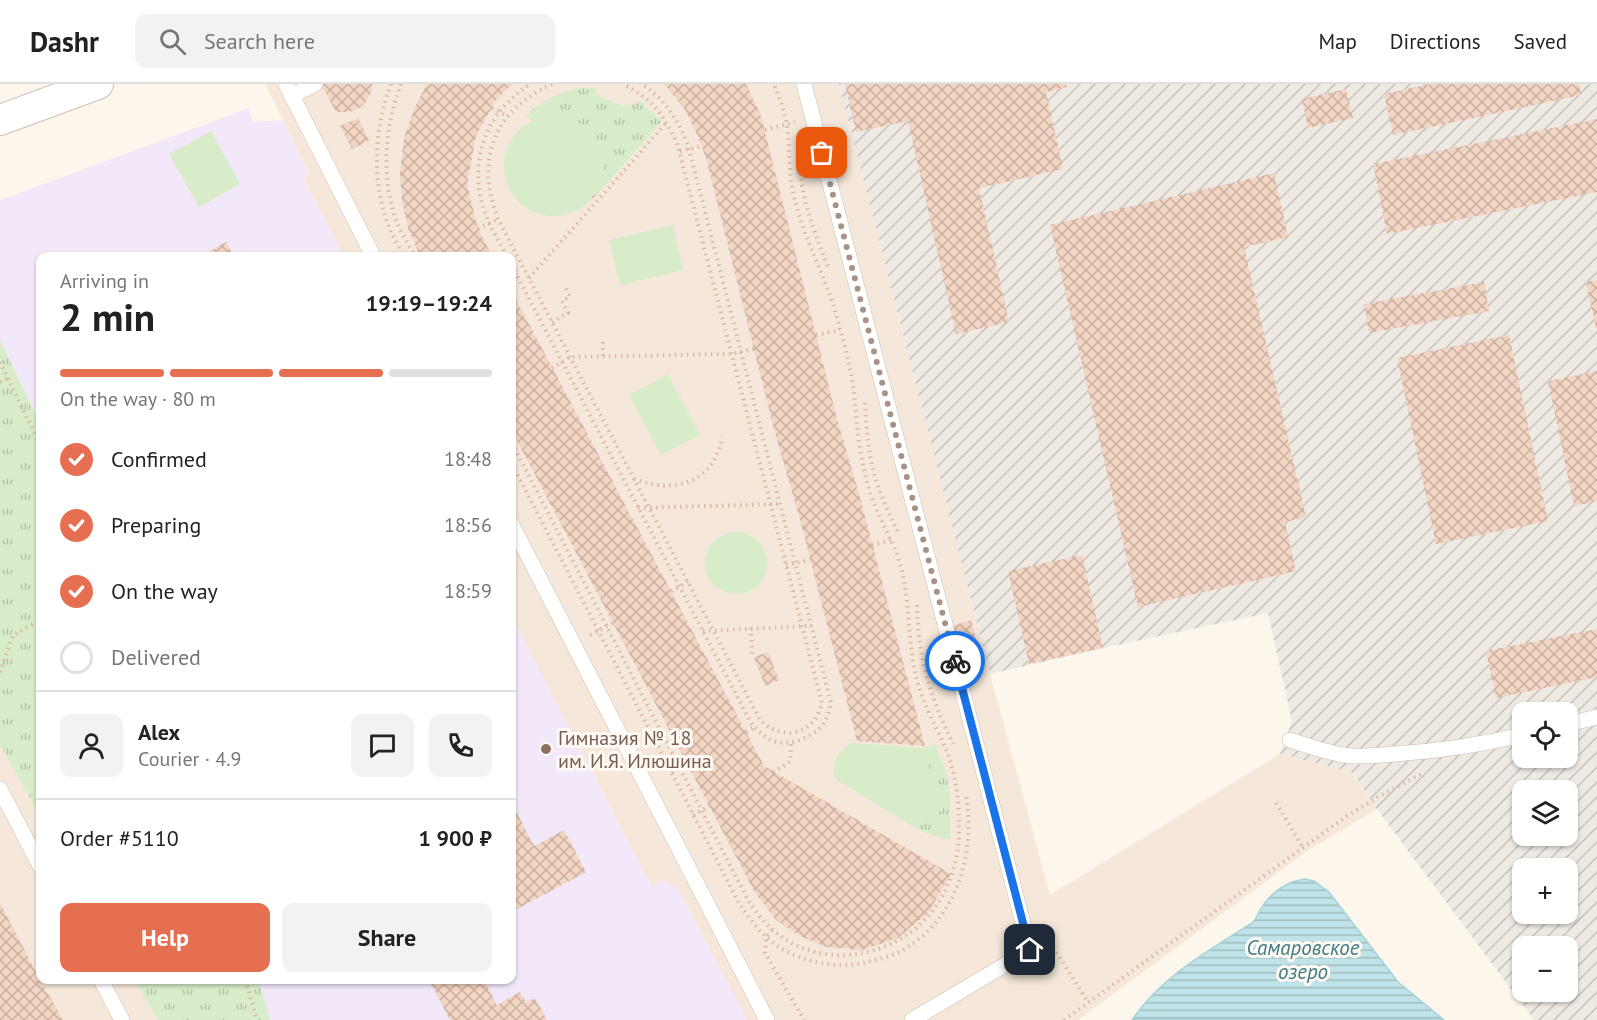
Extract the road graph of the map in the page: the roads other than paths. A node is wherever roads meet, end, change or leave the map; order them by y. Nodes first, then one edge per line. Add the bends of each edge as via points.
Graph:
1 (96, 84) edge
2 (315, 84) edge
3 (804, 84) edge
4 (289, 90) edge
5 (0, 120) edge
6 (371, 252) edge
7 (516, 533) edge
8 (1597, 717) edge
9 (1578, 722) edge
10 (1512, 737) edge
11 (1290, 740) dead end
12 (2, 797) edge
13 (36, 859) edge
14 (103, 984) edge
15 (122, 1020) edge
16 (767, 1020) edge
17 (912, 1020) edge

1 - 5 street
2 - 4 lane
3 - 17 lane via 1030,950
4 - 6 lane
7 - 16 lane
8 - 9 lane
10 - 11 lane via 1449,750 1346,756
12 - 13 lane
14 - 15 lane

